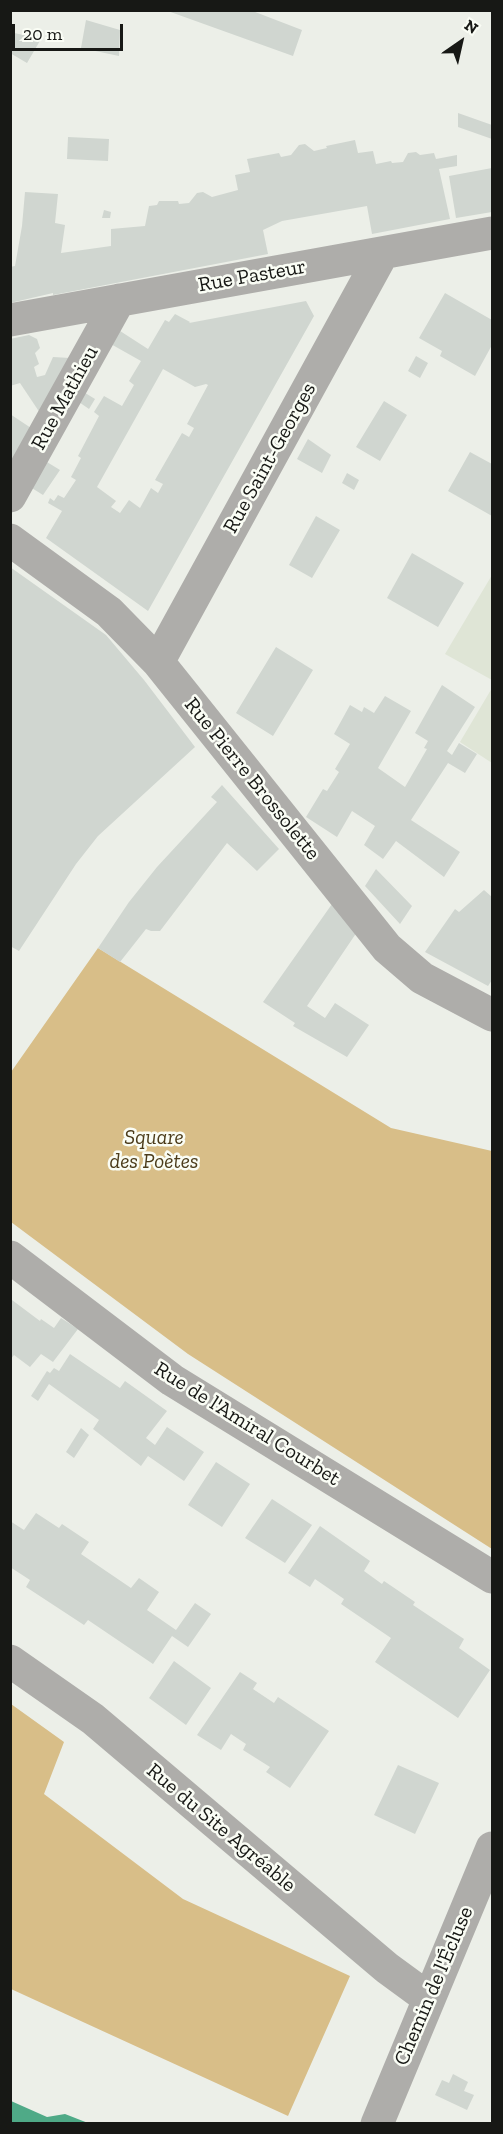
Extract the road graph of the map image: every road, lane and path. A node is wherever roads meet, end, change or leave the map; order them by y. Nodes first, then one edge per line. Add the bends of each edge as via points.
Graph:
1 (492, 233) edge
2 (382, 254) junction
3 (119, 300) junction
4 (10, 320) edge
5 (10, 496) edge
6 (10, 540) edge
7 (158, 662) junction
8 (492, 1015) edge
9 (10, 1257) edge
10 (492, 1577) edge
11 (10, 1661) edge
12 (492, 1848) edge
13 (428, 1998) junction
14 (377, 2124) edge

1 - 2 street, Rue Pasteur
2 - 3 street, Rue Pasteur
2 - 7 street, Rue Saint-Georges
3 - 4 street, Rue Pasteur
3 - 5 street, Rue Mathieu
6 - 7 street, Rue Pierre Brossolette via 109,612
7 - 8 street, Rue Pierre Brossolette via 387,948 422,978
9 - 10 street, Rue de l'Amiral Courbet via 172,1380
11 - 13 street, Rue du Site Agréable via 93,1719 387,1968
12 - 13 street, Chemin de l'Écluse
13 - 14 street, Chemin de l'Écluse

